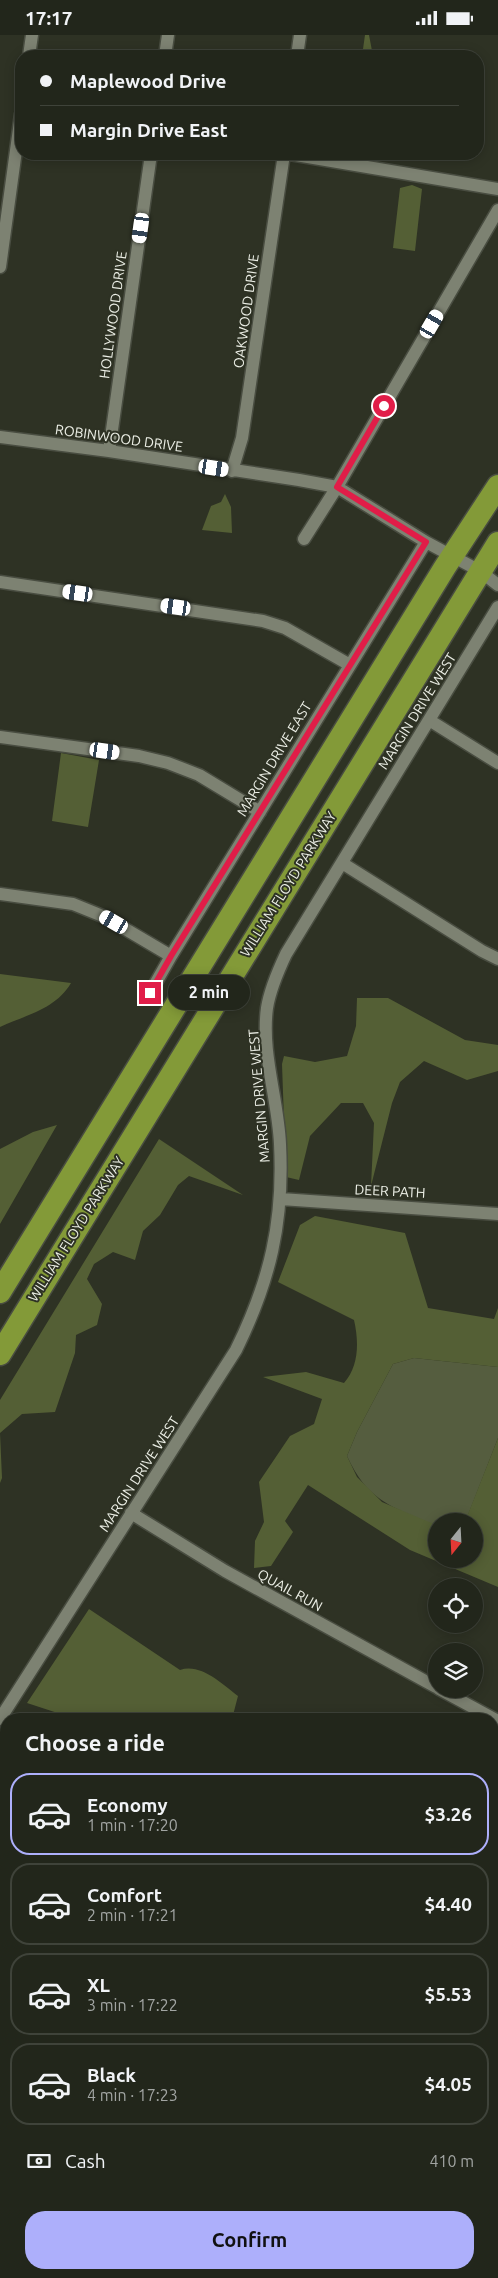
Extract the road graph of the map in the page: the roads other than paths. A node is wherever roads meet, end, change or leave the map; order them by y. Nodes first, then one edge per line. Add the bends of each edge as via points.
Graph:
1 (32, 35) edge
2 (168, 35) edge
3 (300, 35) edge
4 (30, 50) edge
5 (166, 50) edge
6 (298, 50) edge
7 (15, 158) edge
8 (150, 160) edge
9 (283, 160) edge
10 (326, 160) edge
11 (498, 189) edge
12 (498, 210) edge
13 (0, 267) edge
14 (0, 437) edge
15 (109, 451) junction
16 (232, 471) junction
17 (498, 486) edge
18 (337, 487) junction
19 (304, 539) dead end
20 (426, 542) junction
21 (498, 543) edge
22 (453, 556) junction
23 (480, 571) junction
24 (0, 582) edge
25 (498, 585) edge
26 (498, 607) edge
27 (350, 665) junction
28 (429, 720) junction
29 (0, 737) edge
30 (498, 763) edge
31 (260, 812) junction
32 (342, 863) junction
33 (0, 894) edge
34 (171, 956) junction
35 (498, 959) edge
36 (150, 993) dead end
37 (281, 1199) junction
38 (498, 1214) edge
39 (0, 1292) edge
40 (0, 1354) edge
41 (131, 1513) junction
42 (428, 1683) edge
43 (456, 1698) edge
44 (4, 1713) edge
45 (483, 1713) edge

1 - 4 street
2 - 5 street
3 - 6 street
7 - 13 street
8 - 15 street, HOLLYWOOD DRIVE
9 - 16 street, OAKWOOD DRIVE via 242,438
10 - 11 street
12 - 18 street
14 - 15 street, ROBINWOOD DRIVE
15 - 16 street, ROBINWOOD DRIVE
16 - 18 street, ROBINWOOD DRIVE
17 - 22 highway
18 - 19 street
18 - 20 street, ROBINWOOD DRIVE
20 - 22 street, ROBINWOOD DRIVE
20 - 27 street, MARGIN DRIVE EAST
21 - 23 highway, WILLIAM FLOYD PARKWAY
22 - 23 street, ROBINWOOD DRIVE
22 - 39 highway
23 - 25 street, ROBINWOOD DRIVE
23 - 40 highway, WILLIAM FLOYD PARKWAY
24 - 27 street via 263,621 284,628
26 - 28 street, MARGIN DRIVE WEST
27 - 31 street, MARGIN DRIVE EAST
28 - 30 street
28 - 32 street, MARGIN DRIVE WEST
29 - 31 street via 168,763 199,775
31 - 34 street, MARGIN DRIVE EAST
32 - 35 street
32 - 37 street, MARGIN DRIVE WEST via 286,954 267,1007 267,1041 280,1143
33 - 34 street via 73,904 105,917
34 - 36 street, MARGIN DRIVE EAST
37 - 38 street, DEER PATH
37 - 41 street, MARGIN DRIVE WEST via 263,1289 253,1316 236,1350
41 - 42 street, QUAIL RUN via 225,1571
41 - 44 street, MARGIN DRIVE WEST
43 - 45 street, QUAIL RUN

